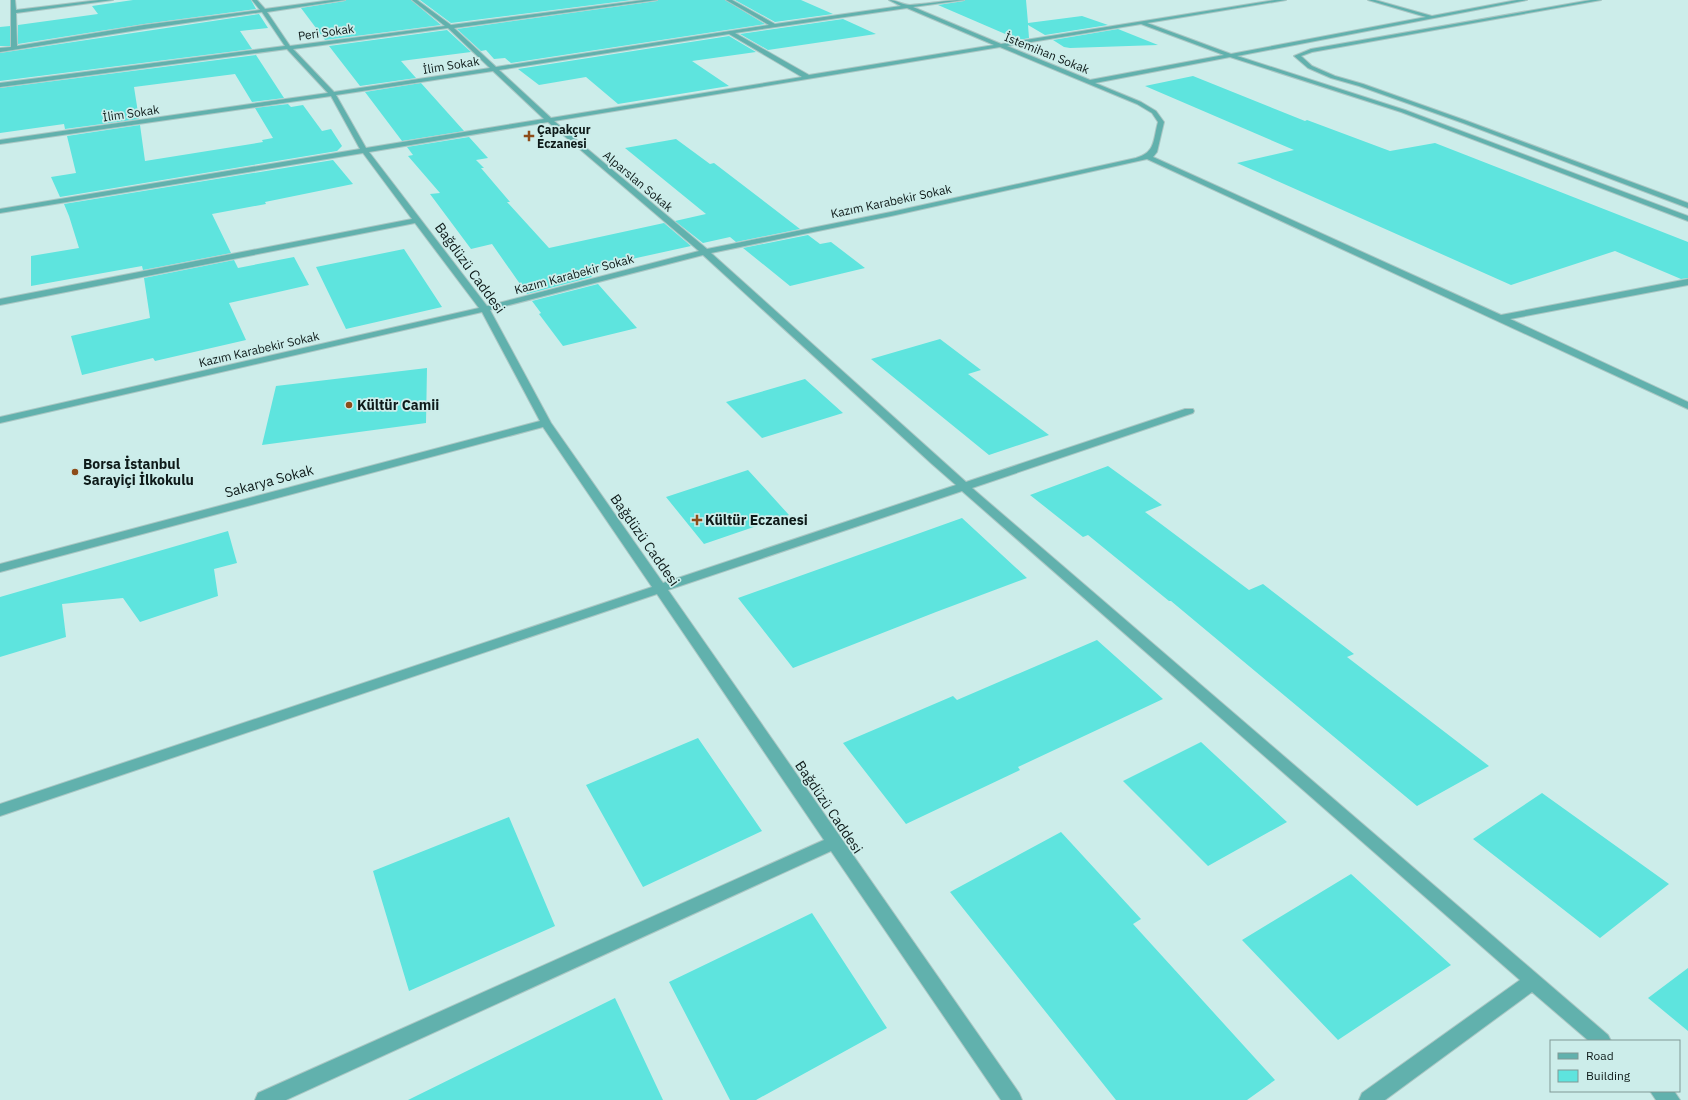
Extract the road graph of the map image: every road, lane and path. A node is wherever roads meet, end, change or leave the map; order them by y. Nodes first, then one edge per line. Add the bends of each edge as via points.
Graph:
1 (13, 0) edge
2 (111, 0) edge
3 (254, 0) edge
4 (343, 0) edge
5 (414, 0) edge
6 (655, 0) edge
7 (728, 0) edge
8 (891, 0) edge
9 (962, 0) edge
10 (1284, 0) edge
11 (1370, 0) edge
12 (1525, 0) edge
13 (1599, 0) edge
14 (1229, 4) dead end
15 (905, 6) junction
16 (1236, 8) junction
17 (264, 11) junction
18 (14, 12) junction
19 (1434, 18) junction
20 (1141, 23) junction
21 (774, 26) junction
22 (450, 27) junction
23 (730, 33) junction
24 (999, 46) junction
25 (14, 48) junction
26 (289, 48) junction
27 (0, 50) edge
28 (1229, 55) junction
29 (496, 69) junction
30 (809, 78) junction
31 (1090, 82) junction
32 (0, 85) edge
33 (333, 95) junction
34 (550, 120) junction
35 (0, 142) edge
36 (364, 150) junction
37 (1151, 155) junction
38 (1688, 206) edge
39 (0, 211) edge
40 (1688, 219) edge
41 (417, 220) junction
42 (705, 252) junction
43 (1688, 282) edge
44 (0, 302) edge
45 (485, 309) junction
46 (1500, 318) junction
47 (1688, 406) edge
48 (1189, 411) dead end
49 (0, 420) edge
50 (546, 422) junction
51 (964, 486) junction
52 (0, 568) edge
53 (660, 588) junction
54 (0, 810) edge
55 (834, 842) junction
56 (1533, 981) junction
57 (1601, 1040) edge
58 (1661, 1092) edge
59 (265, 1100) edge
60 (1012, 1100) edge
61 (1369, 1100) edge
62 (1670, 1100) edge

1 - 18 street
2 - 18 street
3 - 17 street, Bağdüzü Caddesi
4 - 17 street
5 - 22 street, Alparslan Sokak
6 - 22 street, Peri Sokak
7 - 21 street
8 - 15 street, İstemihan Sokak
9 - 15 street, İlim Sokak
10 - 16 street
11 - 19 street
12 - 19 street
13 - 38 street via 1311,51 1297,56 1310,67 1332,77 1465,122
14 - 16 street
15 - 21 street, İlim Sokak
15 - 24 street, İstemihan Sokak
16 - 20 street
17 - 25 street
17 - 26 street, Bağdüzü Caddesi
18 - 25 street
19 - 28 street
20 - 24 street
20 - 28 street
21 - 23 street, İlim Sokak
22 - 26 street, Peri Sokak
22 - 29 street, Alparslan Sokak
23 - 29 street, İlim Sokak
23 - 30 street
24 - 30 street
24 - 31 street, İstemihan Sokak
25 - 27 street
26 - 32 street, Peri Sokak
26 - 33 street, Bağdüzü Caddesi
28 - 31 street
28 - 40 street via 1403,111
29 - 33 street, İlim Sokak
29 - 34 street, Alparslan Sokak
30 - 34 street
31 - 37 street, İstemihan Sokak via 1154,112 1161,122
33 - 35 street, İlim Sokak
33 - 36 street, Bağdüzü Caddesi
34 - 36 street
34 - 42 street, Alparslan Sokak
36 - 39 street
36 - 41 street, Bağdüzü Caddesi
37 - 42 street, Kazım Karabekir Sokak via 891,214
37 - 46 street
41 - 44 street
41 - 45 street, Bağdüzü Caddesi
42 - 45 street, Kazım Karabekir Sokak
42 - 51 street, Alparslan Sokak
43 - 46 street
45 - 49 street, Kazım Karabekir Sokak
45 - 50 street, Bağdüzü Caddesi
46 - 47 street
48 - 51 street
50 - 52 street, Sakarya Sokak
50 - 53 street, Bağdüzü Caddesi
51 - 53 street
51 - 56 street, Alparslan Sokak
53 - 54 street
53 - 55 street, Bağdüzü Caddesi
55 - 59 street
55 - 60 street, Bağdüzü Caddesi
56 - 57 street, Alparslan Sokak
56 - 61 street
58 - 62 street

